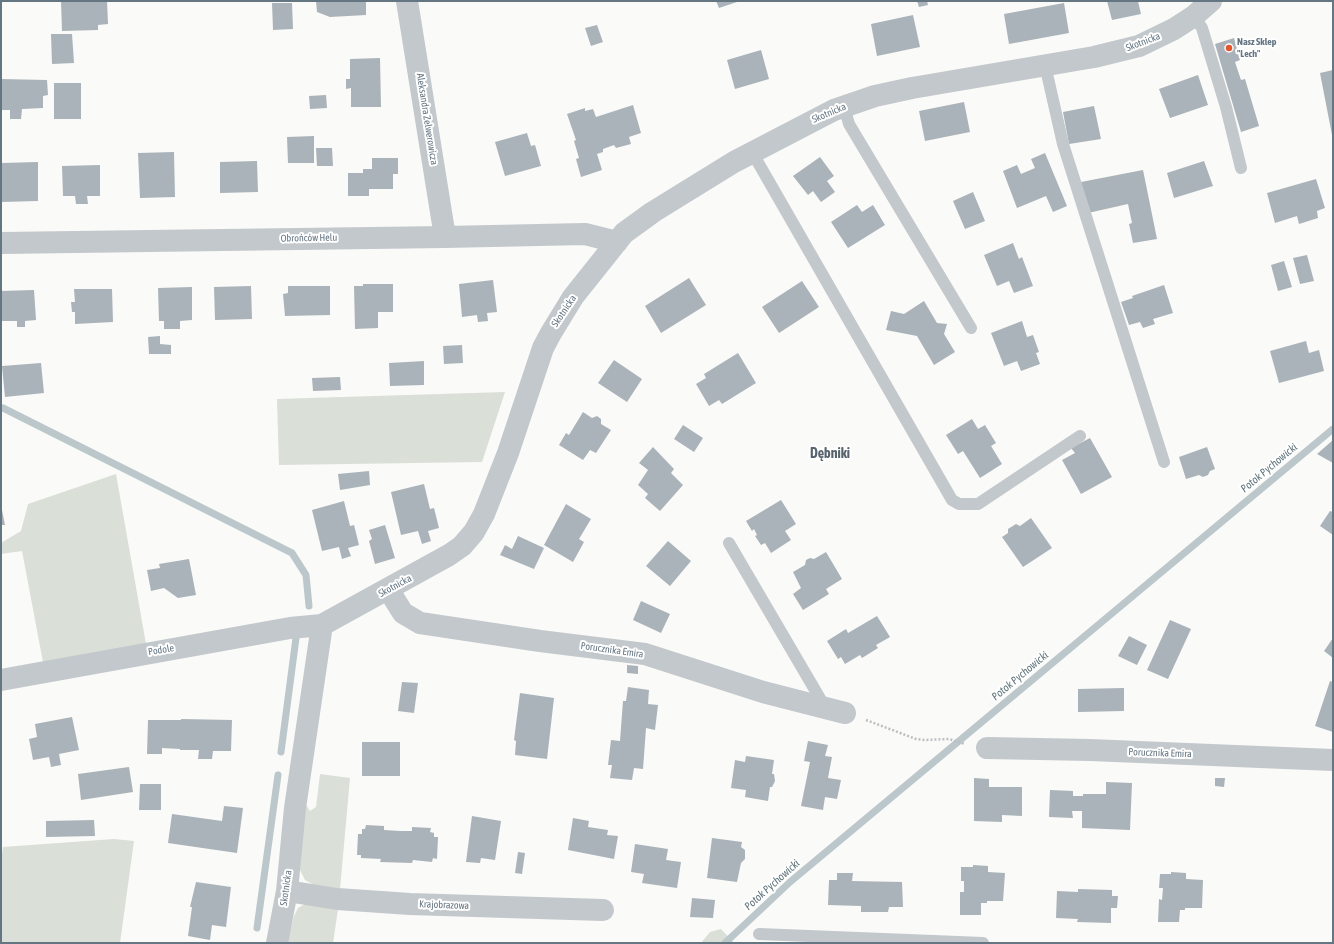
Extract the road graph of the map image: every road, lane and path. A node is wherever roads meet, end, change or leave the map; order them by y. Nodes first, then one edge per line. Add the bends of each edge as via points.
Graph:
1 (407, 1) edge
2 (1211, 1) edge
3 (1194, 16) junction
4 (1045, 65) junction
5 (844, 106) junction
6 (752, 152) junction
7 (1241, 168) dead end
8 (445, 238) junction
9 (617, 242) junction
10 (1, 243) edge
11 (971, 328) dead end
12 (1080, 436) dead end
13 (1164, 462) dead end
14 (729, 543) dead end
15 (388, 589) junction
16 (322, 625) junction
17 (1, 680) edge
18 (835, 710) junction
19 (977, 746) joint
20 (1333, 760) edge
21 (287, 891) junction
22 (603, 910) dead end
23 (759, 934) dead end
24 (278, 943) edge
25 (983, 943) edge

1 - 8 street, Aleksandra Zelwerowicza
2 - 3 street, Skotnicka
3 - 4 street, Skotnicka via 1158,38 1139,46
3 - 7 lane via 1202,28
4 - 5 street, Skotnicka via 912,88
4 - 13 lane via 1063,144
5 - 6 street, Skotnicka
5 - 11 lane via 849,124
6 - 9 street, Skotnicka via 634,225
6 - 12 lane via 952,500 959,504 978,504
8 - 9 street, Obrońców Helu via 585,234
8 - 10 street, Obrońców Helu
9 - 15 street, Skotnicka via 573,298 551,332 540,356 508,453 484,514 474,532 450,556
14 - 18 lane
15 - 16 street, Skotnicka
15 - 18 street, Porucznika Emira via 403,613 420,623 645,654 763,692
16 - 17 street, Podole via 290,628
16 - 21 street, Skotnicka via 295,808
18 - 19 path via 916,739 952,740
19 - 20 street, Porucznika Emira
21 - 22 street, Krajobrazowa via 337,899 410,904
21 - 24 street, Skotnicka
23 - 25 lane

